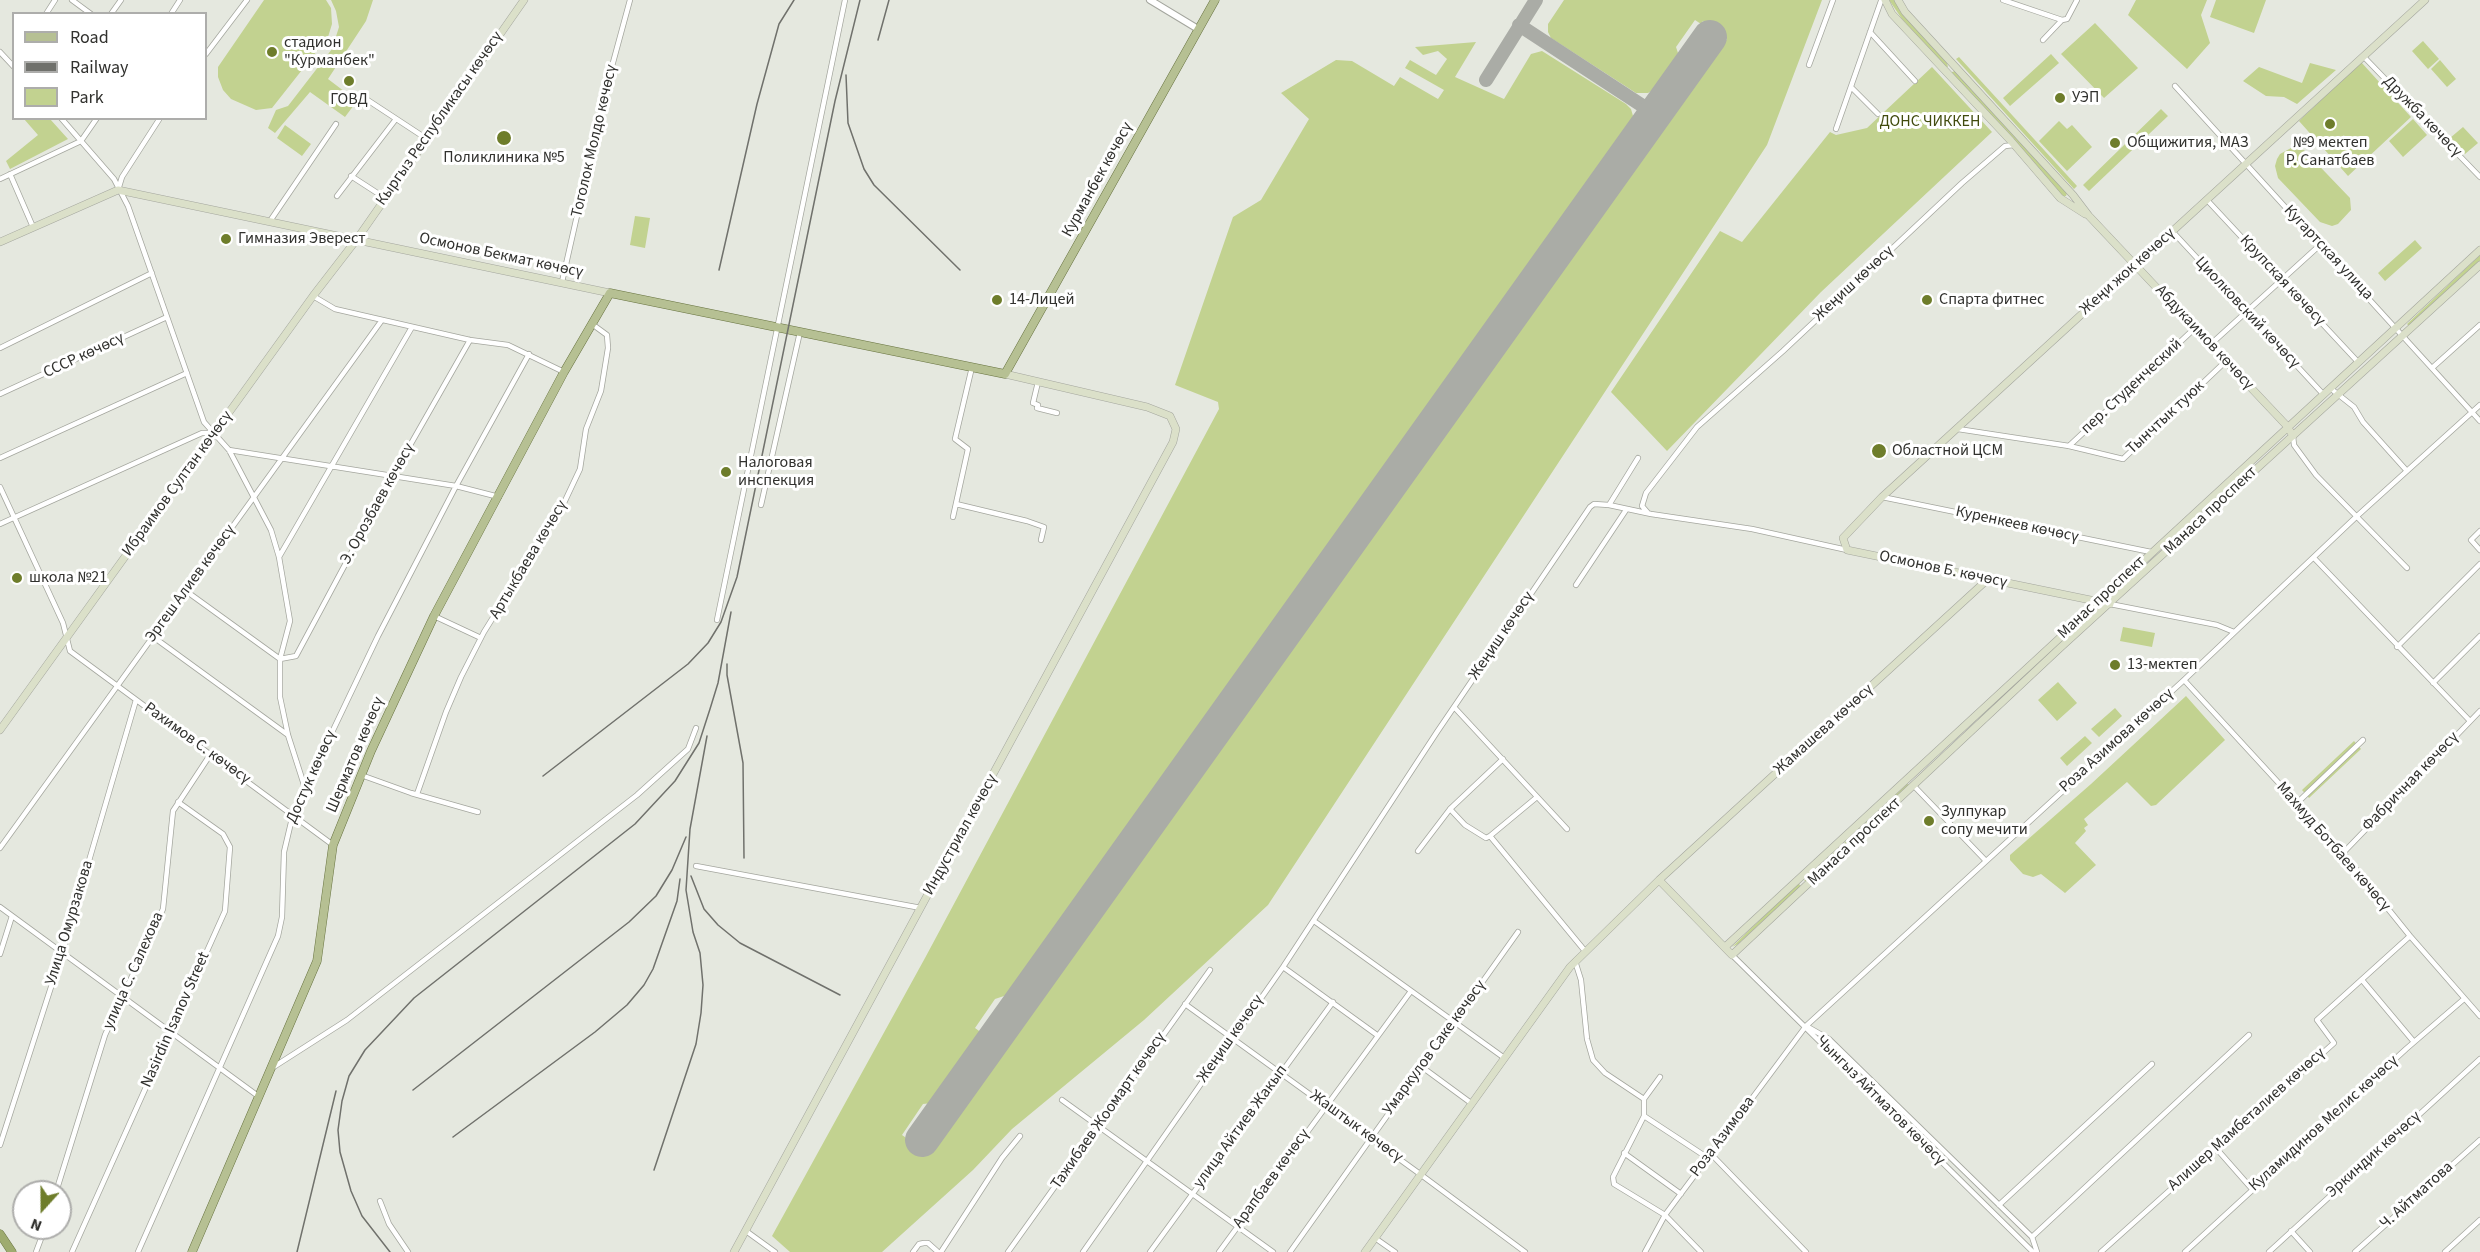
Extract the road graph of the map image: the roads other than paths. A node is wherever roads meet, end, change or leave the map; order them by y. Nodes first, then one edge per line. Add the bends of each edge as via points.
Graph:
1 (72, 0) edge
2 (248, 0) edge
3 (524, 0) edge
4 (630, 0) edge
5 (845, 0) edge
6 (1150, 0) edge
7 (1215, 0) edge
8 (1833, 0) edge
9 (1882, 0) edge
10 (1898, 0) edge
11 (2003, 0) edge
12 (2077, 0) edge
13 (2426, 0) edge
14 (2014, 2) edge
15 (88, 12) edge
16 (2062, 20) junction
17 (1198, 29) junction
18 (1870, 32) junction
19 (2043, 40) dead end
20 (0, 52) edge
21 (207, 53) edge
22 (2364, 57) junction
23 (12, 63) edge
24 (1809, 65) dead end
25 (1954, 66) junction
26 (1947, 74) junction
27 (1915, 81) dead end
28 (2175, 86) dead end
29 (1851, 87) junction
30 (366, 99) dead end
31 (1878, 114) dead end
32 (396, 119) junction
33 (63, 120) edge
34 (96, 120) edge
35 (159, 120) edge
36 (336, 124) dead end
37 (1836, 129) dead end
38 (2005, 135) junction
39 (427, 139) junction
40 (81, 141) junction
41 (2014, 145) junction
42 (2005, 146) junction
43 (2245, 163) junction
44 (10, 174) junction
45 (351, 176) junction
46 (2480, 177) edge
47 (0, 179) edge
48 (118, 190) junction
49 (338, 196) dead end
50 (385, 198) junction
51 (2206, 200) junction
52 (2089, 216) junction
53 (270, 221) junction
54 (33, 227) junction
55 (2172, 231) junction
56 (357, 239) junction
57 (0, 242) edge
58 (2320, 245) junction
59 (2480, 249) edge
60 (2135, 264) junction
61 (2480, 265) edge
62 (152, 273) junction
63 (2282, 281) junction
64 (562, 282) junction
65 (610, 293) junction
66 (313, 296) junction
67 (2246, 313) junction
68 (167, 317) junction
69 (382, 320) junction
70 (592, 324) junction
71 (2480, 325) edge
72 (412, 327) junction
73 (776, 327) junction
74 (2396, 327) junction
75 (2195, 328) junction
76 (800, 332) junction
77 (2403, 335) junction
78 (470, 340) junction
79 (2211, 344) junction
80 (0, 348) edge
81 (529, 354) junction
82 (2226, 362) junction
83 (2358, 362) junction
84 (972, 368) junction
85 (2432, 368) junction
86 (564, 372) junction
87 (187, 373) junction
88 (1005, 374) junction
89 (1038, 382) junction
90 (2330, 388) junction
91 (0, 394) edge
92 (2323, 394) junction
93 (2339, 394) junction
94 (2480, 405) edge
95 (2472, 412) junction
96 (1057, 413) dead end
97 (2480, 421) edge
98 (2287, 426) junction
99 (1958, 429) junction
100 (216, 433) junction
101 (2293, 436) junction
102 (2069, 446) junction
103 (229, 450) junction
104 (0, 458) edge
105 (283, 458) junction
106 (1638, 458) dead end
107 (332, 468) junction
108 (2407, 471) junction
109 (392, 477) junction
110 (456, 486) junction
111 (0, 488) edge
112 (2217, 491) junction
113 (254, 496) junction
114 (499, 497) junction
115 (1882, 497) junction
116 (2225, 498) junction
117 (956, 504) junction
118 (761, 505) dead end
119 (1609, 506) junction
120 (1626, 510) junction
121 (1651, 514) junction
122 (14, 517) junction
123 (953, 517) dead end
124 (2356, 517) junction
125 (0, 524) edge
126 (2480, 531) edge
127 (1041, 540) dead end
128 (2164, 541) junction
129 (2170, 548) junction
130 (1847, 550) junction
131 (2480, 550) edge
132 (2151, 552) junction
133 (279, 557) junction
134 (2314, 559) junction
135 (2480, 564) edge
136 (2407, 568) dead end
137 (1988, 579) junction
138 (1576, 585) dead end
139 (186, 591) junction
140 (2098, 602) junction
141 (2110, 604) junction
142 (434, 616) junction
143 (717, 620) dead end
144 (2234, 632) junction
145 (152, 636) junction
146 (2480, 636) edge
147 (68, 638) junction
148 (481, 638) junction
149 (2054, 641) junction
150 (2397, 647) junction
151 (2060, 648) junction
152 (280, 659) junction
153 (2026, 668) junction
154 (2032, 675) junction
155 (2184, 680) junction
156 (2433, 683) junction
157 (117, 685) junction
158 (136, 700) junction
159 (1454, 707) junction
160 (2480, 711) edge
161 (1973, 717) junction
162 (2470, 721) junction
163 (1980, 725) junction
164 (696, 728) dead end
165 (0, 730) edge
166 (288, 735) junction
167 (2363, 740) dead end
168 (210, 755) junction
169 (1503, 759) junction
170 (361, 775) junction
171 (1908, 778) junction
172 (1915, 786) junction
173 (305, 788) junction
174 (417, 795) junction
175 (1537, 797) junction
176 (178, 802) junction
177 (2297, 803) junction
178 (1450, 809) junction
179 (478, 812) dead end
180 (293, 814) junction
181 (1567, 830) dead end
182 (1490, 837) junction
183 (333, 845) junction
184 (0, 848) edge
185 (1418, 851) dead end
186 (2343, 853) junction
187 (1986, 861) junction
188 (696, 866) dead end
189 (1799, 878) junction
190 (1659, 880) junction
191 (1807, 886) junction
192 (0, 907) edge
193 (921, 908) junction
194 (12, 916) junction
195 (1314, 921) junction
196 (1518, 932) dead end
197 (2410, 936) junction
198 (1725, 947) junction
199 (1585, 951) junction
200 (62, 953) junction
201 (0, 954) edge
202 (1732, 955) junction
203 (1575, 961) junction
204 (1283, 967) junction
205 (1210, 970) dead end
206 (2362, 980) junction
207 (1411, 991) junction
208 (124, 996) junction
209 (2464, 999) junction
210 (1333, 1002) junction
211 (1185, 1004) junction
212 (2480, 1016) edge
213 (1454, 1022) junction
214 (1806, 1026) junction
215 (171, 1033) junction
216 (1377, 1035) junction
217 (2249, 1035) dead end
218 (1232, 1037) junction
219 (2414, 1042) junction
220 (1503, 1057) junction
221 (2480, 1059) edge
222 (2152, 1064) dead end
223 (1422, 1067) junction
224 (220, 1069) junction
225 (270, 1070) junction
226 (1280, 1072) junction
227 (1660, 1077) dead end
228 (258, 1096) junction
229 (1644, 1099) junction
230 (1062, 1100) dead end
231 (1471, 1102) junction
232 (1326, 1106) junction
233 (1644, 1116) junction
234 (1099, 1127) junction
235 (1020, 1136) dead end
236 (1371, 1138) junction
237 (2480, 1140) edge
238 (0, 1145) edge
239 (2215, 1148) junction
240 (1624, 1153) junction
241 (1709, 1156) junction
242 (1146, 1161) junction
243 (1420, 1174) junction
244 (60, 1180) edge
245 (2252, 1189) junction
246 (1192, 1194) junction
247 (1681, 1194) junction
248 (380, 1201) dead end
249 (1999, 1205) junction
250 (1665, 1215) junction
251 (2480, 1220) edge
252 (1238, 1227) junction
253 (2291, 1231) junction
254 (746, 1232) junction
255 (0, 1234) edge
256 (2032, 1237) junction
257 (1375, 1238) junction
258 (2032, 1251) edge
259 (12, 1252) edge
260 (72, 1252) edge
261 (138, 1252) edge
262 (192, 1252) edge
263 (408, 1252) edge
264 (734, 1252) edge
265 (775, 1252) edge
266 (913, 1252) edge
267 (939, 1252) edge
268 (1008, 1252) edge
269 (1083, 1252) edge
270 (1150, 1252) edge
271 (1219, 1252) edge
272 (1273, 1252) edge
273 (1290, 1252) edge
274 (1365, 1252) edge
275 (1395, 1252) edge
276 (1525, 1252) edge
277 (1645, 1252) edge
278 (1701, 1252) edge
279 (1806, 1252) edge
280 (2101, 1252) edge
281 (2185, 1252) edge
282 (2269, 1252) edge
283 (2310, 1252) edge
284 (2355, 1252) edge
285 (2445, 1252) edge

1 - 15 street
2 - 21 street
3 - 39 main road, Кыргыз Республикасы көчөсү
4 - 64 street, Тоголок Молдо көчөсү
5 - 73 street
6 - 17 street
7 - 17 main road, Курманбек көчөсү
8 - 24 street
9 - 18 street
9 - 26 main road, Абдукаимов көчөсү
10 - 25 main road, Абдукаимов көчөсү
11 - 14 street
12 - 16 street via 2067,19
13 - 22 main road, Жеңи жок көчөсү
14 - 16 street
16 - 19 street
17 - 88 main road, Курманбек көчөсү
18 - 27 street
18 - 29 street
20 - 23 street
22 - 43 main road, Жеңи жок көчөсү
22 - 46 street, Дружба көчөсү
25 - 26 main road
25 - 52 main road, Абдукаимов көчөсү
26 - 38 main road, Абдукаимов көчөсү
28 - 43 street, Кугартская улица
29 - 31 street
29 - 37 street
30 - 32 street
32 - 39 street
32 - 45 street
33 - 40 street
34 - 40 street
35 - 48 street via 122,177
36 - 53 street
38 - 41 main road, Абдукаимов көчөсү
38 - 42 street
39 - 50 main road, Кыргыз Республикасы көчөсү
40 - 44 street
40 - 48 street
41 - 42 street
41 - 52 main road, Абдукаимов көчөсү via 2060,198
42 - 121 street, Жеңиш көчөсү via 1697,427 1646,493 1642,506
43 - 51 main road, Жеңи жок көчөсү
43 - 58 street, Кугартская улица
44 - 47 street
44 - 54 street
45 - 49 street
45 - 50 street
48 - 53 main road, Осмонов Бекмат көчөсү
48 - 54 main road
48 - 62 street via 139,232
50 - 56 main road, Кыргыз Республикасы көчөсү
51 - 55 main road, Жеңи жок көчөсү
51 - 63 street, Крупская көчөсү
52 - 60 main road, Абдукаимов көчөсү
53 - 56 main road, Осмонов Бекмат көчөсү
54 - 57 main road
55 - 60 main road, Жеңи жок көчөсү
55 - 67 street, Циолковский көчөсү
56 - 64 main road, Осмонов Бекмат көчөсү
56 - 66 main road, Ибраимов Султан көчөсү
58 - 63 street
58 - 74 street, Кугартская улица
59 - 74 main road, Манас проспект
60 - 75 main road, Абдукаимов көчөсү
60 - 99 main road, Жеңи жок көчөсү
61 - 77 main road, Манаса проспект
62 - 68 street
62 - 80 street
63 - 67 street
63 - 83 street, Крупская көчөсү
64 - 65 main road, Осмонов Бекмат көчөсү
65 - 70 main road, Шерматов көчөсү
65 - 73 main road, Осмонов Бекмат көчөсү
66 - 69 street via 335,309
66 - 100 main road, Ибраимов Султан көчөсү
67 - 79 street
67 - 92 street, Циолковский көчөсү
68 - 87 street
68 - 91 street, СССР көчөсү
69 - 72 street
69 - 105 street, Эргеш Алиев көчөсү
70 - 86 main road, Шерматов көчөсү
70 - 148 street, Артыкбаева көчөсү via 607,335 608,348 601,391 586,429 580,469 563,505
71 - 85 street
72 - 78 street
72 - 107 street
73 - 76 main road, Осмонов Бекмат көчөсү
73 - 143 street
74 - 77 street, Кугартская улица
74 - 83 main road, Манас проспект
75 - 79 main road, Абдукаимов көчөсү
75 - 102 street, пер. Студенческий
76 - 84 main road, Осмонов Бекмат көчөсү
76 - 118 street
77 - 85 street, Кугартская улица
77 - 93 main road, Манаса проспект
78 - 81 street via 508,345
78 - 109 street, Э. Орозбаев көчөсү
79 - 82 main road, Абдукаимов көчөсү
81 - 86 street
81 - 110 street, Достук көчөсү
82 - 98 main road, Абдукаимов көчөсү
82 - 102 street, Тынчтык туюк via 2123,459
83 - 90 main road, Манас проспект
84 - 88 main road, Осмонов Бекмат көчөсү
84 - 117 street via 955,439 968,449
85 - 95 street, Кугартская улица
86 - 114 main road, Шерматов көчөсү
87 - 100 street via 204,422
87 - 104 street
88 - 89 main road
89 - 96 street via 1034,403 1037,408
89 - 193 main road, Индустриал көчөсү via 1147,407 1170,416 1176,429 1165,459
90 - 92 main road, Манас проспект
90 - 93 street
92 - 98 main road, Манас проспект
93 - 101 main road, Манаса проспект
93 - 108 street
94 - 95 street, Роза Азимова көчөсү
95 - 97 street, Кугартская улица
95 - 108 street, Роза Азимова көчөсү
98 - 101 main road, Абдукаимов көчөсү
98 - 112 main road, Манас проспект
99 - 102 street, Тынчтык туюк
99 - 115 main road, Жеңи жок көчөсү
100 - 103 street
100 - 122 street via 202,433
100 - 147 main road, Ибраимов Султан көчөсү
101 - 116 main road, Манаса проспект
101 - 124 street via 2294,445 2316,476
103 - 105 street
103 - 113 street
105 - 107 street
105 - 113 street, Эргеш Алиев көчөсү
106 - 119 street
107 - 109 street
107 - 133 street
108 - 124 street, Роза Азимова көчөсү
109 - 110 street
109 - 152 street, Э. Орозбаев көчөсү via 296,656
110 - 114 street
110 - 173 street, Достук көчөсү
111 - 122 street, Рахимов С. көчөсү
112 - 116 main road
112 - 128 main road, Манас проспект
113 - 133 street
113 - 139 street, Эргеш Алиев көчөсү
114 - 142 main road, Шерматов көчөсү
115 - 130 main road, Жеңи жок көчөсү via 1846,534
115 - 132 street, Куренкеев көчөсү
116 - 129 main road, Манаса проспект
117 - 123 street
117 - 127 street via 1044,527
119 - 120 street
119 - 159 street, Жеңиш көчөсү via 1594,504 1586,511
120 - 121 street
120 - 138 street
121 - 130 street, Осмонов Б. көчөсү via 1752,529
122 - 125 street
122 - 147 street, Рахимов С. көчөсү
124 - 134 street, Роза Азимова көчөсү
124 - 136 street
126 - 131 street via 2471,540
128 - 129 main road
128 - 132 main road, Манас проспект
129 - 141 main road, Манаса проспект
130 - 137 main road, Осмонов Б. көчөсү
132 - 140 main road, Манас проспект
133 - 152 street via 290,621
134 - 144 street, Роза Азимова көчөсү
134 - 150 street
135 - 150 street
137 - 140 main road, Осмонов Б. көчөсү
137 - 190 main road, Жамашева көчөсү
139 - 145 street, Эргеш Алиев көчөсү
139 - 152 street
140 - 141 main road, Осмонов Б. көчөсү
140 - 149 main road, Манас проспект
141 - 144 street, Осмонов Б. көчөсү via 2217,625
141 - 151 main road, Манаса проспект
142 - 148 street
142 - 170 main road, Шерматов көчөсү
144 - 155 street, Роза Азимова көчөсү
145 - 157 street, Эргеш Алиев көчөсү
145 - 166 street
146 - 156 street
147 - 157 street, Рахимов С. көчөсү via 70,651
147 - 165 main road, Ибраимов Султан көчөсү
148 - 174 street, Артыкбаева көчөсү via 446,712
149 - 151 main road
149 - 153 main road, Манас проспект
150 - 156 street
151 - 154 main road, Манаса проспект
152 - 166 street via 280,697
153 - 154 main road
153 - 161 main road, Манас проспект
154 - 163 main road, Манаса проспект
155 - 177 street, Махмуд Ботбаев көчөсү
155 - 187 street, Роза Азимова көчөсү
156 - 162 street
157 - 158 street, Рахимов С. көчөсү
157 - 184 street, Эргеш Алиев көчөсү
158 - 168 street, Рахимов С. көчөсү
158 - 200 street, Улица Омурзакова
159 - 169 street
159 - 195 street, Жеңиш көчөсү
160 - 162 street, Фабричная көчөсү
161 - 163 main road
161 - 171 main road, Манас проспект
162 - 186 street, Фабричная көчөсү
163 - 172 main road, Манаса проспект
164 - 225 street via 688,749 637,795 347,1020
166 - 173 street
167 - 177 street
168 - 176 street, улица С. Салехова
168 - 180 street, Рахимов С. көчөсү
169 - 175 street
169 - 178 street
170 - 174 street
170 - 183 main road, Шерматов көчөсү
171 - 172 street
171 - 189 main road, Манас проспект
172 - 187 street
172 - 191 main road, Манаса проспект
173 - 180 street, Достук көчөсү
174 - 179 street
175 - 181 street
175 - 182 street
176 - 208 street, улица С. Салехова via 170,828 163,909
176 - 215 street, Nasirdin Isanov Street via 223,834 230,847 225,911
177 - 186 street, Махмуд Ботбаев көчөсү
178 - 182 street via 1465,825
178 - 185 street
180 - 183 street, Рахимов С. көчөсү
180 - 224 street, Достук көчөсү via 284,852 278,936
182 - 199 street
183 - 225 main road, Шерматов көчөсү via 317,961
186 - 197 street, Махмуд Ботбаев көчөсү
187 - 214 street, Роза Азимова көчөсү
188 - 193 street
189 - 191 street
189 - 198 main road, Манас проспект
190 - 198 main road
190 - 199 main road, Жамашева көчөсү
191 - 202 main road, Манаса проспект
192 - 194 street
193 - 254 main road, Индустриал көчөсү
194 - 200 street
194 - 201 street
195 - 204 street, Жеңиш көчөсү
195 - 207 street
196 - 213 street, Умаркулов Саке көчөсү
197 - 206 street, Алишер Мамбеталиев көчөсү
197 - 209 street, Махмуд Ботбаев көчөсү
198 - 202 main road
199 - 203 main road, Жамашева көчөсү
200 - 208 street
200 - 238 street, Улица Омурзакова
202 - 214 street
203 - 220 main road, Жамашева көчөсү
203 - 229 street via 1593,1060
204 - 210 street
204 - 218 street, Жеңиш көчөсү
205 - 211 street, Тажибаев Жоомарт көчөсү
206 - 219 street
206 - 239 street, Алишер Мамбеталиев көчөсү via 2317,1020 2334,1042
207 - 213 street
207 - 216 street, Арапбаев көчөсү
208 - 215 street
208 - 244 street, улица С. Салехова via 105,1035
209 - 212 street, Махмуд Ботбаев көчөсү
209 - 219 street, Куламидинов Мелис көчөсү
210 - 216 street
210 - 226 street, улица Айтиев Жакып
211 - 218 street, Жаштык көчөсү
211 - 234 street, Тажибаев Жоомарт көчөсү
213 - 220 street
213 - 223 street, Умаркулов Саке көчөсү
214 - 241 street, Роза Азимова
214 - 249 street, Чынгыз Айтматов көчөсү via 1829,1039
214 - 258 street, Чынгыз Айтматов көчөсү
215 - 224 street
215 - 260 street, Nasirdin Isanov Street
216 - 232 street, Арапбаев көчөсү
217 - 256 street
218 - 226 street, Жаштык көчөсү
218 - 242 street, Жеңиш көчөсү
219 - 245 street, Куламидинов Мелис көчөсү
220 - 231 main road, Жамашева көчөсү
221 - 253 street, Эркиндик көчөсү
222 - 249 street
223 - 231 street
223 - 236 street, Умаркулов Саке көчөсү
224 - 228 street
224 - 261 street, Достук көчөсү
225 - 228 main road, Шерматов көчөсү
226 - 232 street, Жаштык көчөсү
226 - 246 street, улица Айтиев Жакып
227 - 229 street
228 - 262 main road, Шерматов көчөсү
229 - 233 street
230 - 234 street
231 - 243 main road, Жамашева көчөсү
232 - 236 street, Жаштык көчөсү
232 - 252 street, Арапбаев көчөсү
233 - 240 street
233 - 241 street
234 - 242 street
234 - 268 street, Тажибаев Жоомарт көчөсү
235 - 267 street
236 - 243 street, Жаштык көчөсү
236 - 273 street, Умаркулов Саке көчөсү
237 - 284 street, Ч. Айтматова
239 - 245 street
239 - 280 street, Алишер Мамбеталиев көчөсү
240 - 247 street
240 - 250 street via 1613,1177 1614,1184
241 - 247 street, Роза Азимова
241 - 279 street
242 - 246 street
242 - 269 street, Жеңиш көчөсү
243 - 257 main road, Жамашева көчөсү
243 - 276 street, Жаштык көчөсү
245 - 281 street, Куламидинов Мелис көчөсү
246 - 252 street
246 - 270 street, улица Айтиев Жакып
247 - 250 street, Роза Азимова
248 - 263 street via 389,1224
249 - 256 street, Чынгыз Айтматов көчөсү
250 - 277 street, Роза Азимова
250 - 278 street
251 - 285 street
252 - 271 street, Арапбаев көчөсү
252 - 272 street
253 - 282 street, Эркиндик көчөсү
253 - 283 street
254 - 264 main road, Индустриал көчөсү
254 - 265 street
255 - 259 highway
256 - 258 street, Чынгыз Айтматов көчөсү
257 - 274 main road, Жамашева көчөсү
257 - 275 street
266 - 267 street via 919,1244 928,1243

